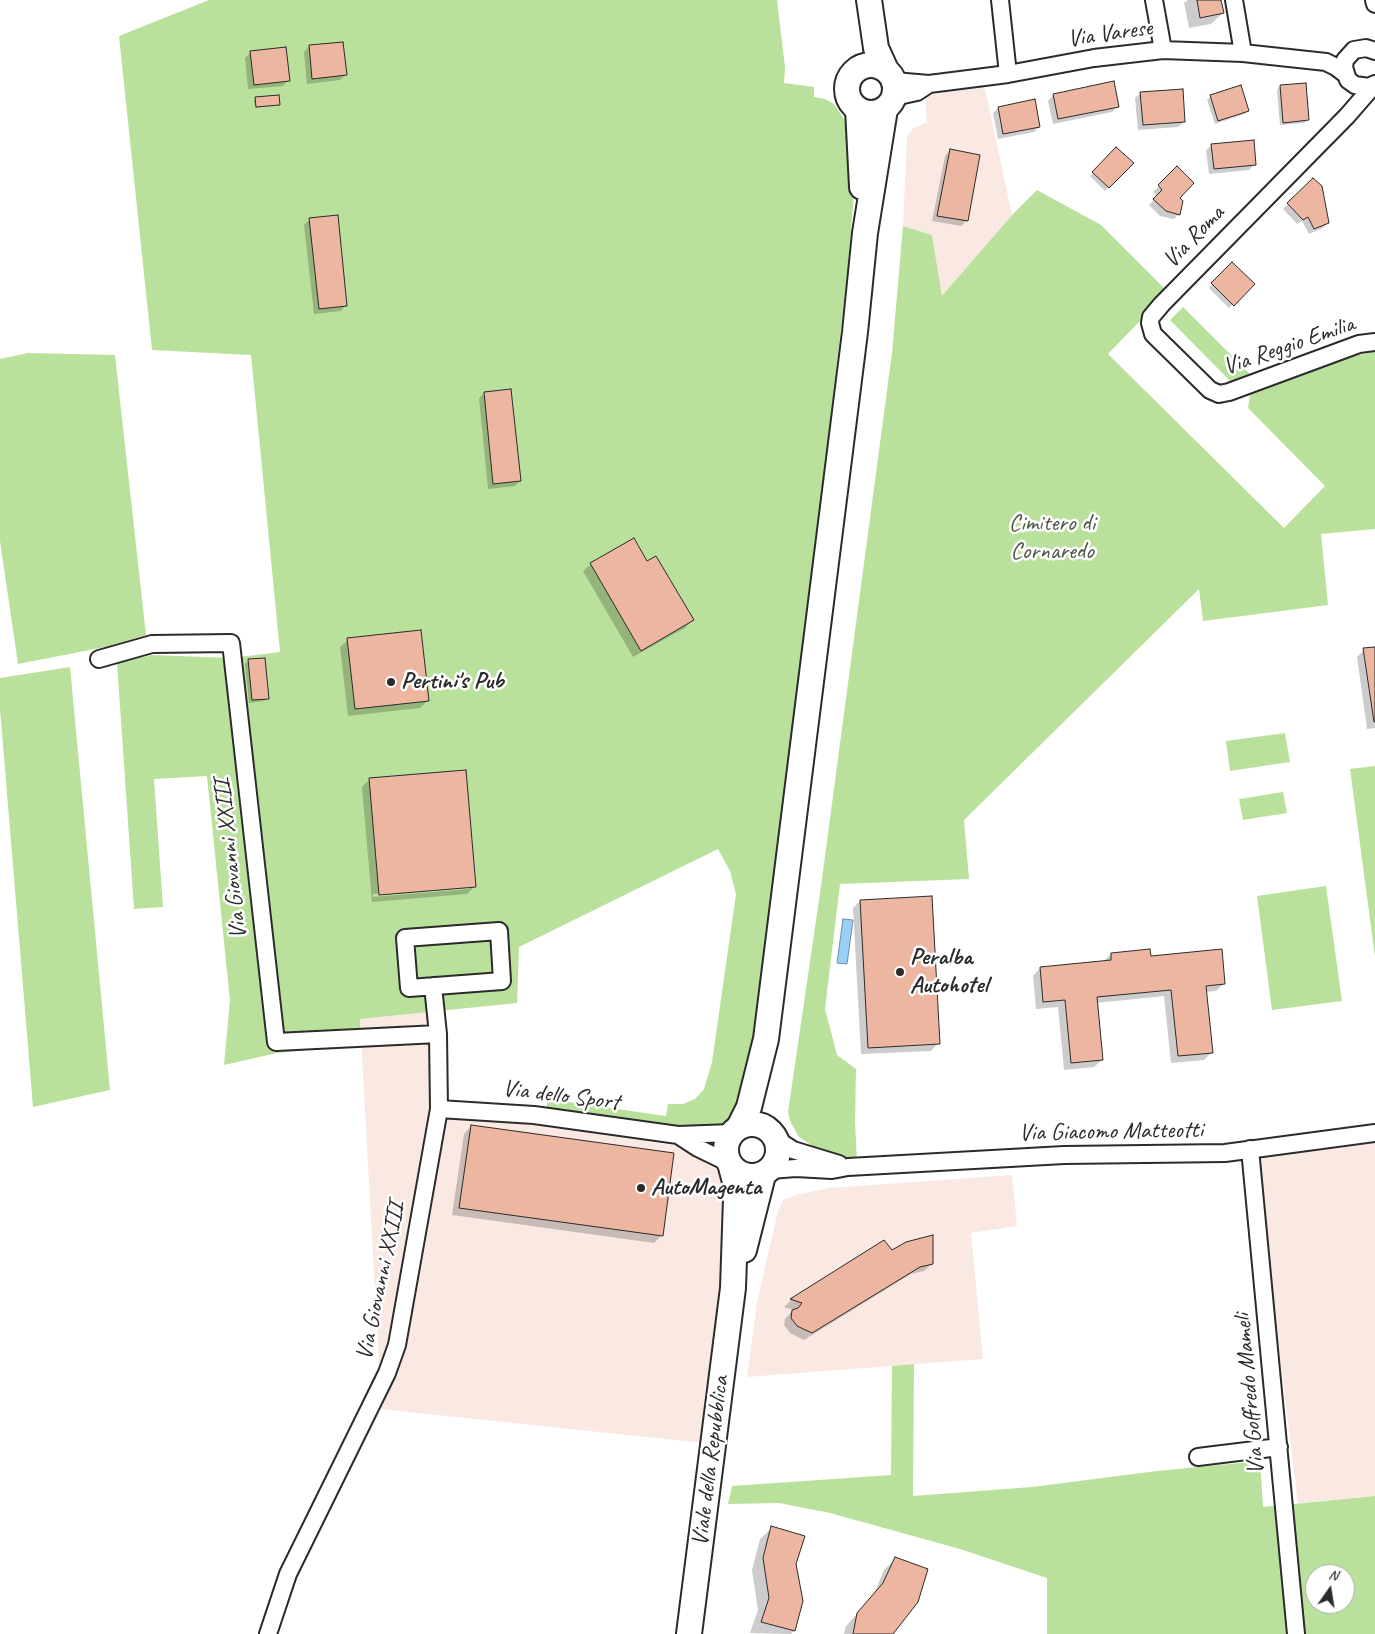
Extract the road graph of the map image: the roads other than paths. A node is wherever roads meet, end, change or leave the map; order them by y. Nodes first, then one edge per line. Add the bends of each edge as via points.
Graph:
1 (868, 0) edge
2 (1000, 0) edge
3 (1154, 0) edge
4 (1234, 0) edge
5 (1374, 0) edge
6 (1375, 4) edge
7 (1163, 50) junction
8 (1354, 50) junction
9 (1374, 50) edge
10 (1244, 53) junction
11 (1297, 59) junction
12 (859, 69) junction
13 (1008, 74) junction
14 (1346, 77) junction
15 (1374, 85) edge
16 (890, 89) junction
17 (858, 109) junction
18 (1347, 116) junction
19 (865, 234) junction
20 (1375, 342) edge
21 (1219, 394) joint
22 (99, 659) dead end
23 (433, 986) junction
24 (438, 1034) junction
25 (766, 1039) junction
26 (439, 1108) junction
27 (736, 1130) junction
28 (1375, 1133) edge
29 (678, 1135) junction
30 (774, 1135) junction
31 (1250, 1149) junction
32 (730, 1165) junction
33 (848, 1167) junction
34 (766, 1172) junction
35 (733, 1288) junction
36 (1279, 1447) junction
37 (1198, 1457) dead end
38 (268, 1634) edge
39 (689, 1634) edge
40 (1296, 1634) edge

1 - 12 street
1 - 16 street via 876,48
2 - 13 street
3 - 7 street
4 - 10 street
5 - 6 street
7 - 10 street, Via Varese
7 - 13 street, Via Varese via 1094,58
8 - 9 street, Via Varese
8 - 11 street, Via Varese
8 - 14 street via 1345,60
10 - 11 street, Via Varese
11 - 14 street, Via Varese via 1326,62
12 - 16 street via 872,65
12 - 17 street via 852,74 847,89 848,97
13 - 16 street, Via Varese via 929,84 916,92
14 - 15 street, Via Varese via 1358,87
14 - 18 street
15 - 18 street, Via Roma
16 - 17 street via 872,113
16 - 19 street
17 - 19 street
18 - 21 street, Via Roma via 1151,317 1154,334 1210,390
19 - 25 street
20 - 21 street, Via Reggio Emilia via 1359,344
22 - 24 street, Via Giovanni XXIII via 152,644 231,643 276,1042
23 - 23 street via 409,988 405,938 499,930 502,982
23 - 24 street, Via Giovanni XXIII
24 - 26 street, Via Giovanni XXIII
25 - 27 street via 749,1107
25 - 30 street via 765,1100
26 - 29 street, Via dello Sport via 534,1115
26 - 38 street, Via Giovanni XXIII via 397,1345 387,1373 288,1574
27 - 29 street, Via dello Sport
27 - 30 street via 747,1124 756,1124
27 - 32 street via 726,1147
28 - 31 street, Via Giacomo Matteotti
29 - 32 street, Via dello Sport
30 - 33 street, Via Giacomo Matteotti via 793,1150
30 - 34 street via 778,1155 775,1164
31 - 33 street, Via Giacomo Matteotti via 1225,1153 1064,1155
31 - 36 street, Via Goffredo Mameli
32 - 34 street via 737,1173 746,1176 754,1177
32 - 35 street, Viale della Repubblica via 736,1199
33 - 34 street, Via Giacomo Matteotti
34 - 35 street, Viale della Repubblica
35 - 39 street, Viale della Repubblica
36 - 37 street
36 - 40 street, Via Goffredo Mameli

